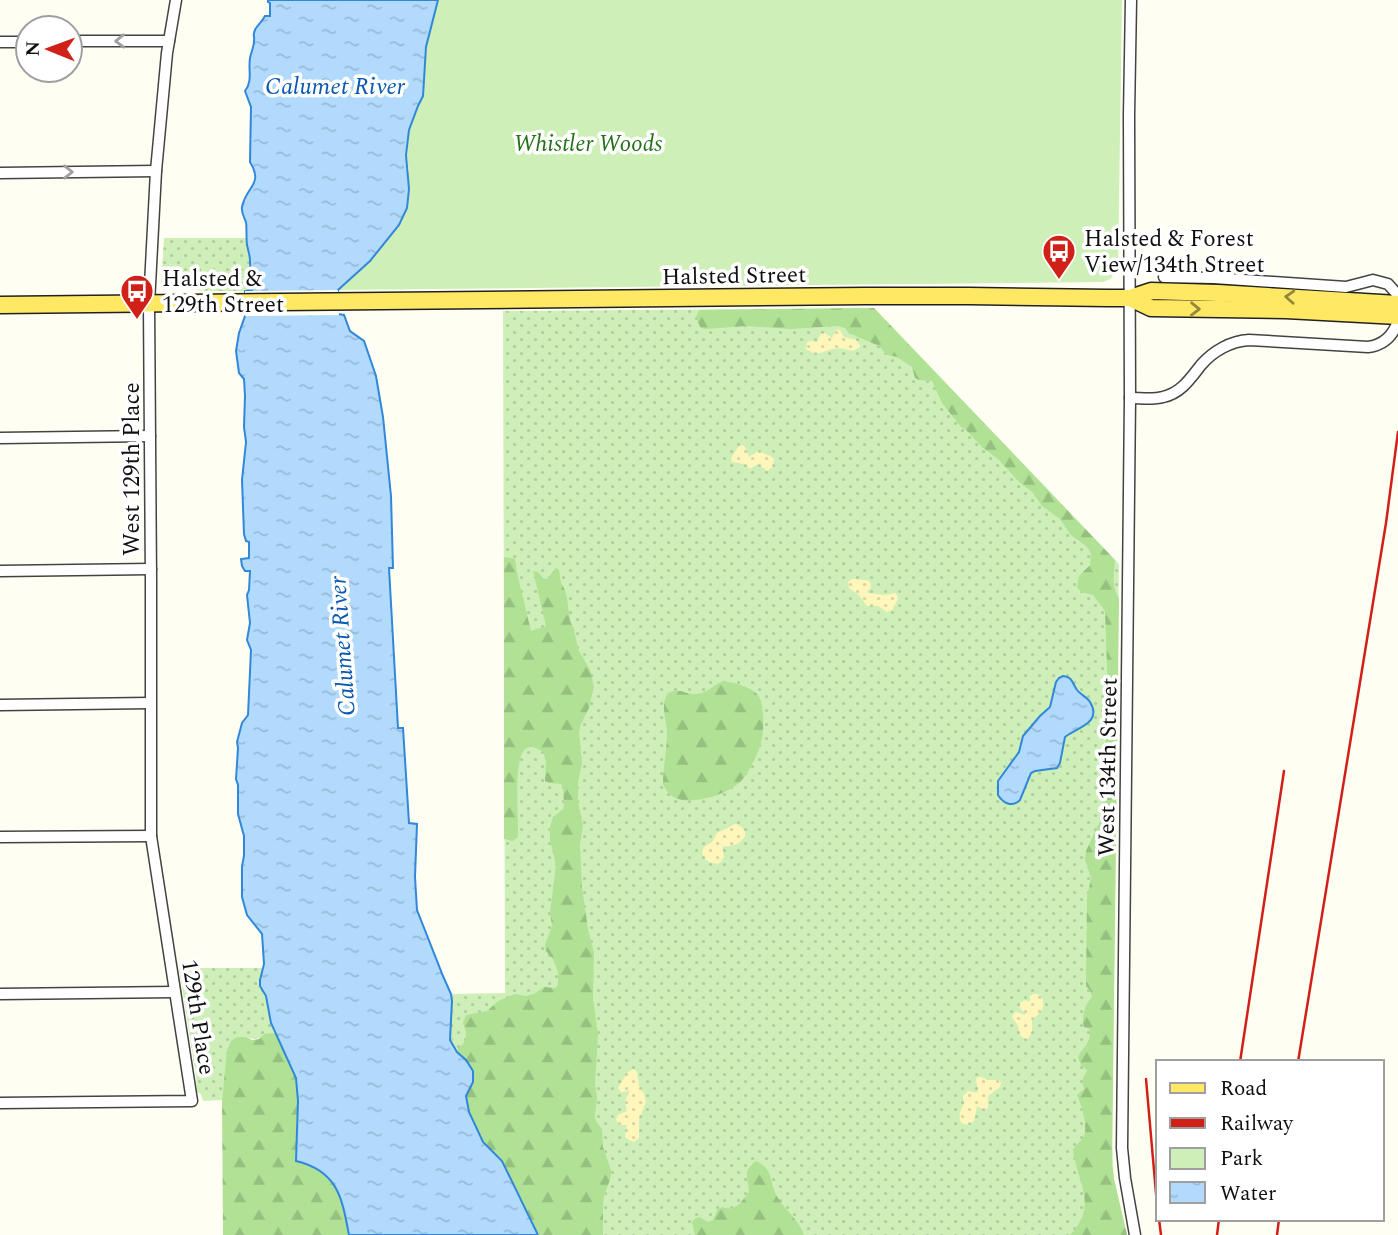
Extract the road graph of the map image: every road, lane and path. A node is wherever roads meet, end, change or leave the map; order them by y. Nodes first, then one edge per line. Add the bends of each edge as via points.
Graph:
1 (176, 0) edge
2 (1131, 0) edge
3 (84, 41) edge
4 (169, 41) junction
5 (156, 171) junction
6 (0, 173) edge
7 (1164, 277) dead end
8 (1130, 298) junction
9 (149, 304) junction
10 (0, 305) edge
11 (1393, 310) edge
12 (1130, 398) junction
13 (150, 436) junction
14 (0, 438) edge
15 (151, 569) junction
16 (0, 571) edge
17 (150, 703) junction
18 (0, 705) edge
19 (150, 836) junction
20 (0, 837) edge
21 (167, 939) joint
22 (176, 992) junction
23 (0, 994) edge
24 (0, 1103) edge
25 (1135, 1235) edge

1 - 4 street, West 129th Place
2 - 8 street, West 134th Street
4 -> 3 street
4 - 5 street, West 129th Place
6 -> 5 street
5 - 9 street, West 129th Place
7 - 11 street via 1332,286 1382,281 1388,284
8 - 9 main road, Halsted Street via 866,296
8 - 11 main road, Halsted Street via 1151,290 1218,293
8 - 12 street, West 134th Street
9 - 10 main road, Halsted Street
9 - 13 street, West 129th Place
11 - 12 street via 1393,332 1377,346 1239,341 1212,355 1177,392
12 - 25 street, West 134th Street via 1122,1148
13 - 14 street
13 - 15 street, West 129th Place
15 - 16 street
15 - 17 street, West 129th Place
17 - 18 street
17 - 19 street, West 129th Place
19 - 20 street
19 - 21 street, West 129th Place
21 - 22 street, 129th Place
22 - 23 street
22 - 24 street, 129th Place via 192,1101

